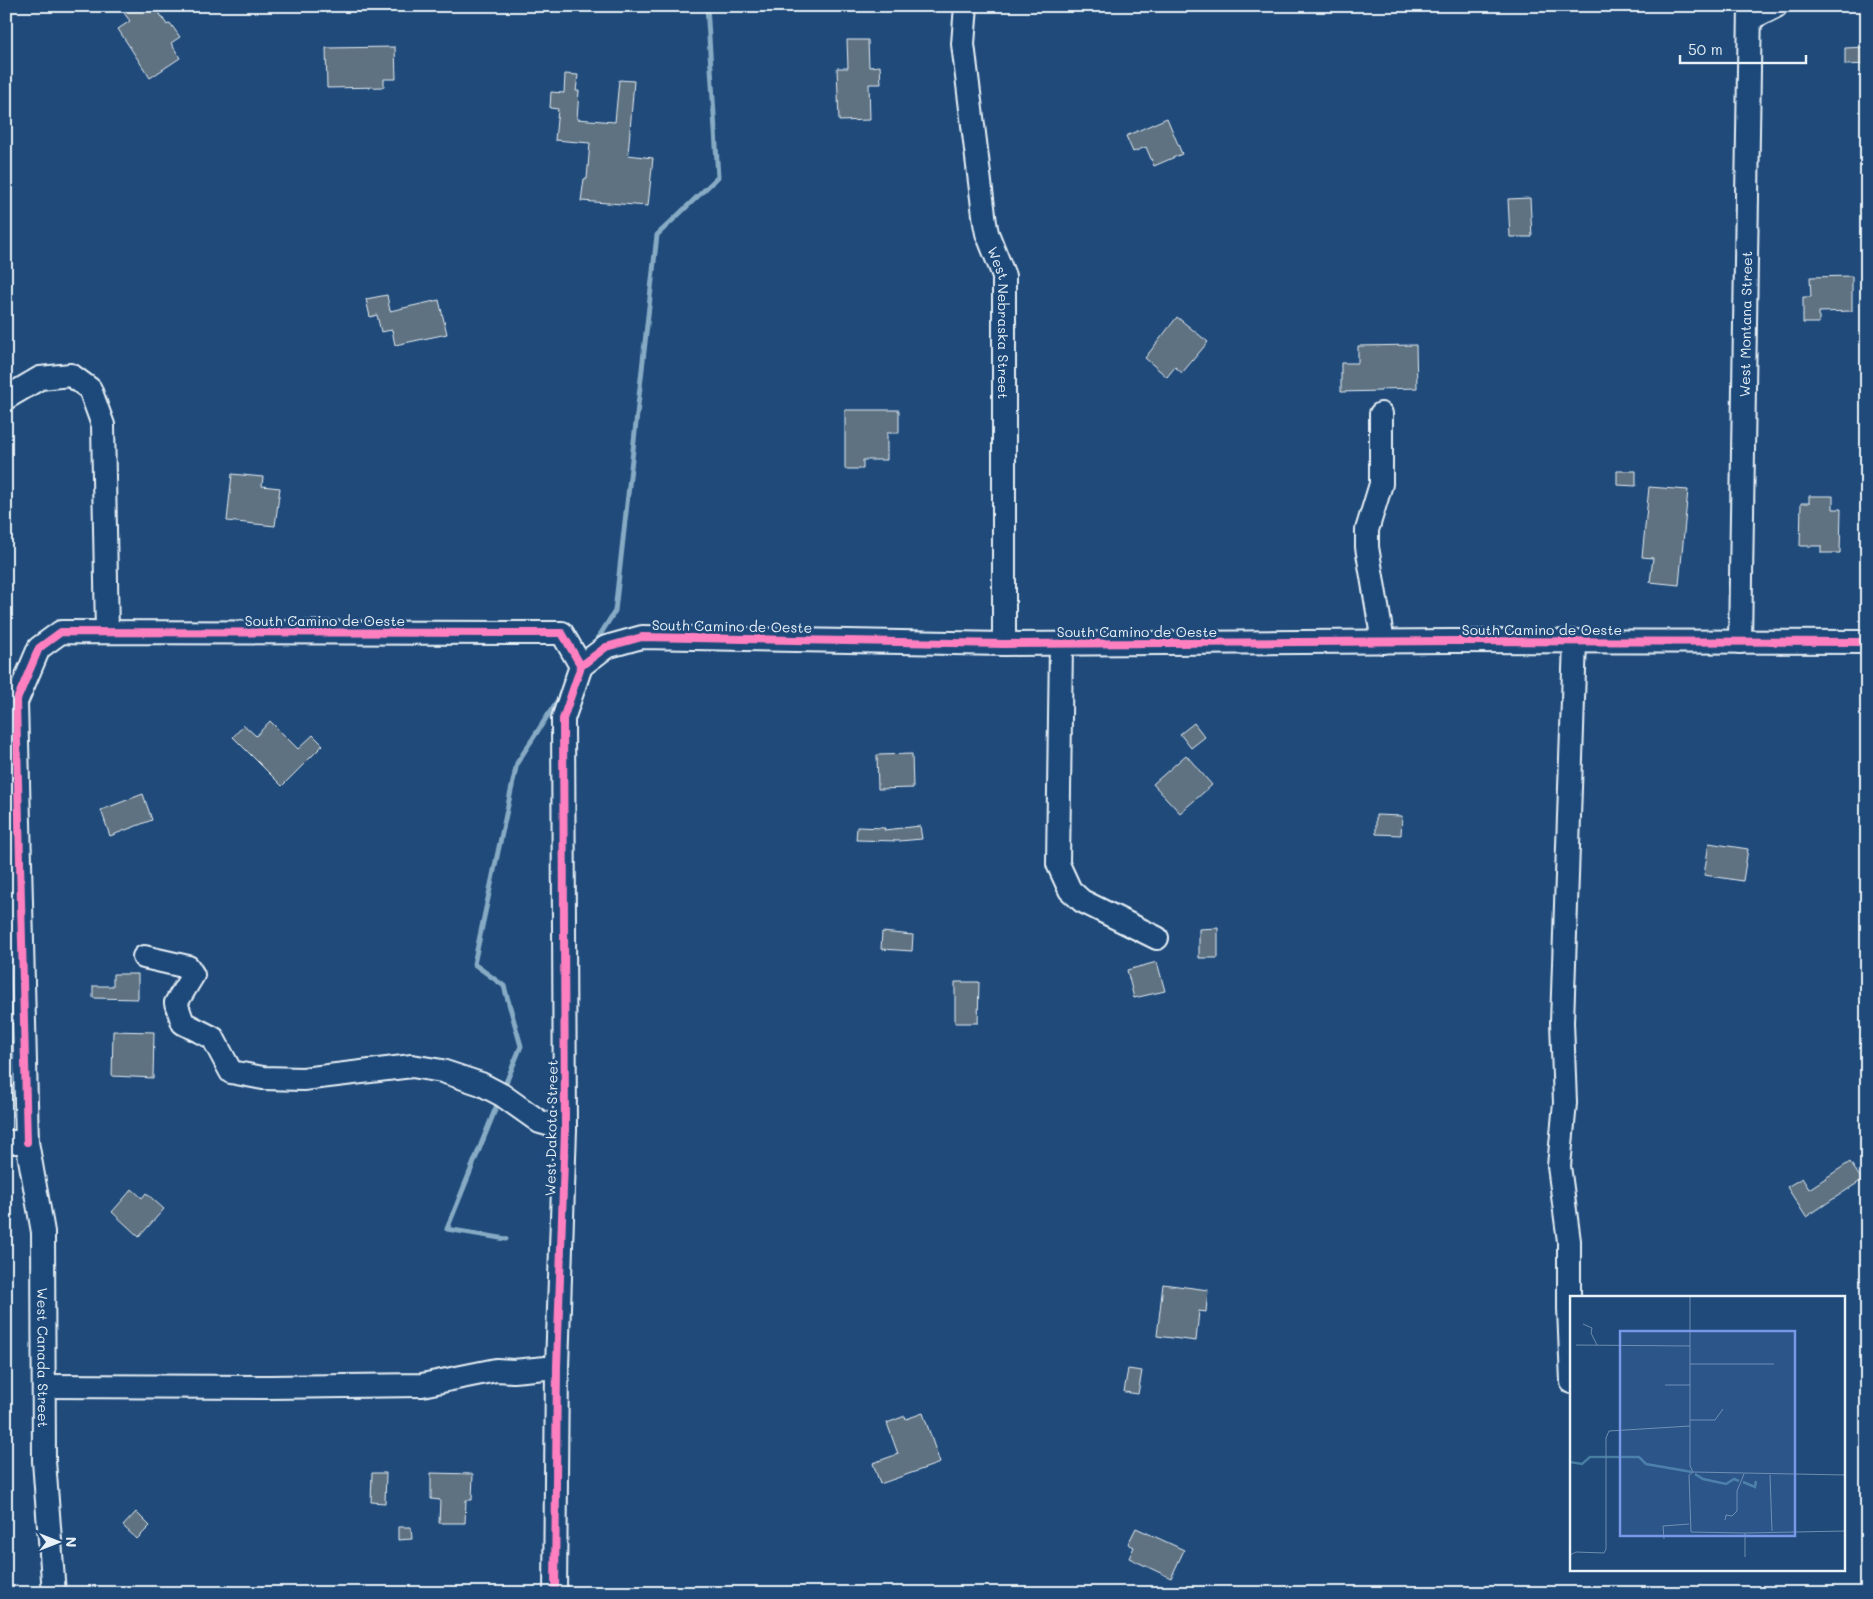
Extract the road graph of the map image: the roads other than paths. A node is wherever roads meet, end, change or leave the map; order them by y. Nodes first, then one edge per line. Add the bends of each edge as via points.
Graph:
1 (966, 6) edge
2 (1776, 6) edge
3 (1750, 13) edge
4 (6, 398) edge
5 (1380, 414) dead end
6 (106, 632) junction
7 (1575, 641) junction
8 (1383, 642) junction
9 (1740, 642) junction
10 (1867, 642) edge
11 (1004, 644) junction
12 (1061, 644) junction
13 (581, 666) junction
14 (1157, 938) dead end
15 (144, 957) dead end
16 (565, 1129) junction
17 (17, 1142) edge
18 (1570, 1333) edge
19 (557, 1367) junction
20 (44, 1386) junction
21 (54, 1593) edge
22 (555, 1593) edge

1 - 11 street, West Nebraska Street via 963,44 986,233 1004,276
2 - 3 street
3 - 9 street, West Montana Street
4 - 6 street via 40,378 71,375 90,389 103,425
5 - 8 street via 1381,484 1367,530 1367,547
6 - 13 street, South Camino de Oeste via 562,633
6 - 17 street, South Camino de Oeste via 61,632 39,648 16,702
7 - 8 street, South Camino de Oeste
7 - 9 street, South Camino de Oeste
7 - 18 street via 1562,1022 1565,1103 1560,1166 1569,1241
8 - 12 street, South Camino de Oeste
9 - 10 street, South Camino de Oeste
11 - 12 street, South Camino de Oeste
11 - 13 street, South Camino de Oeste via 642,637 606,646
12 - 14 street via 1058,864 1070,890 1082,901
13 - 16 street, West Dakota Street via 563,719
15 - 16 street via 188,967 193,975 176,1003 183,1023 213,1038 231,1072 263,1078 303,1079 412,1066 442,1071 481,1084 540,1122
16 - 19 street, West Dakota Street
17 - 20 street, West Canada Street via 43,1232
19 - 20 street via 496,1370 422,1385
19 - 22 street, West Dakota Street
20 - 21 street, West Canada Street via 44,1461

